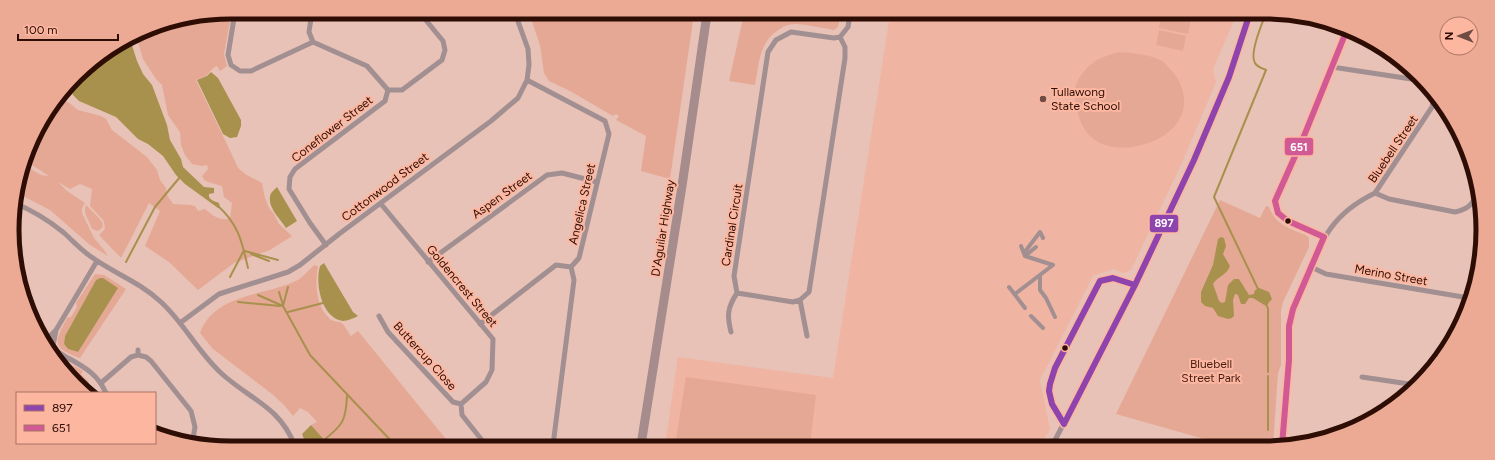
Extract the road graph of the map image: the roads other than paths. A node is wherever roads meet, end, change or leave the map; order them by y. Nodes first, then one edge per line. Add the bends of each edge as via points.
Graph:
1 (234, 19) edge
2 (311, 19) edge
3 (425, 19) edge
4 (517, 19) edge
5 (706, 19) edge
6 (849, 19) edge
7 (1248, 19) edge
8 (1345, 35) edge
9 (840, 37) junction
10 (313, 42) junction
11 (1332, 67) junction
12 (1412, 79) edge
13 (527, 80) junction
14 (388, 90) junction
15 (1433, 103) edge
16 (597, 182) junction
17 (1375, 193) junction
18 (1474, 200) edge
19 (381, 204) junction
20 (20, 206) edge
21 (1324, 237) junction
22 (1043, 238) dead end
23 (326, 245) junction
24 (1021, 246) dead end
25 (1036, 248) dead end
26 (1025, 255) junction
27 (97, 261) junction
28 (428, 262) junction
29 (571, 267) junction
30 (1310, 267) junction
31 (1040, 275) junction
32 (1009, 287) dead end
33 (737, 293) junction
34 (1015, 294) junction
35 (1465, 297) edge
36 (800, 300) junction
37 (1025, 308) dead end
38 (380, 316) dead end
39 (1031, 316) dead end
40 (1055, 317) dead end
41 (180, 323) junction
42 (480, 324) junction
43 (1043, 328) dead end
44 (56, 330) junction
45 (731, 332) dead end
46 (808, 336) dead end
47 (48, 338) edge
48 (53, 345) edge
49 (62, 356) edge
50 (64, 359) edge
51 (69, 359) junction
52 (1362, 377) dead end
53 (101, 383) junction
54 (1408, 385) edge
55 (106, 392) edge
56 (461, 404) junction
57 (193, 438) edge
58 (292, 441) edge
59 (483, 441) edge
60 (553, 441) edge
61 (641, 441) edge
62 (1055, 441) edge
63 (1282, 441) edge

1 - 10 street via 228,55 231,65 240,71 251,72
2 - 10 street via 309,32
3 - 14 street via 443,41 445,50 442,60 402,90
4 - 13 street, Cottonwood Street via 528,49
5 - 61 highway, D'Aguilar Highway
6 - 9 street via 848,27
7 - 62 street via 1229,77 1194,160
8 - 11 street
9 - 33 street, Cardinal Circuit via 791,32 776,40 768,52 734,276
9 - 36 street via 845,47 844,58 809,292
10 - 14 street via 367,66
11 - 12 street
11 - 21 street via 1276,201 1278,213 1288,221
13 - 16 street, Angelica Street via 605,121 609,134
13 - 19 street, Cottonwood Street via 518,98 491,121
14 - 23 street, Coneflower Street via 385,101 295,169 290,177 289,189
15 - 17 street, Bluebell Street
16 - 28 street, Aspen Street via 562,173 547,174
16 - 29 street, Angelica Street via 579,258
17 - 18 street via 1389,199 1455,212 1465,210
17 - 21 street, Bluebell Street via 1348,210 1332,224
19 - 23 street, Cottonwood Street
19 - 28 street, Goldencrest Street
20 - 27 street via 53,224
21 - 30 street, Bluebell Street
22 - 26 street via 1040,232
23 - 41 street, Cottonwood Street via 288,272 215,296
24 - 26 street
25 - 26 street
26 - 31 street via 1053,266
27 - 41 street via 150,292
27 - 44 street
28 - 42 street, Goldencrest Street
29 - 42 street via 556,266
29 - 60 street via 574,280
30 - 35 street, Merino Street via 1326,274
30 - 63 street, Bluebell Street via 1289,326
31 - 34 street
31 - 40 street via 1040,290
32 - 34 street
33 - 36 street via 793,302
33 - 45 street via 730,303 728,318
34 - 37 street
36 - 46 street
38 - 56 street, Buttercup Close via 388,332 453,402
39 - 43 street
41 - 58 street via 220,372 275,414
42 - 56 street, Goldencrest Street via 493,339 492,370 486,382
44 - 47 street
44 - 48 street
49 - 51 street
50 - 51 street
51 - 53 street via 86,368
52 - 54 street
53 - 55 street
53 - 57 street via 138,353 146,357 188,406 194,421
56 - 59 street via 462,415

